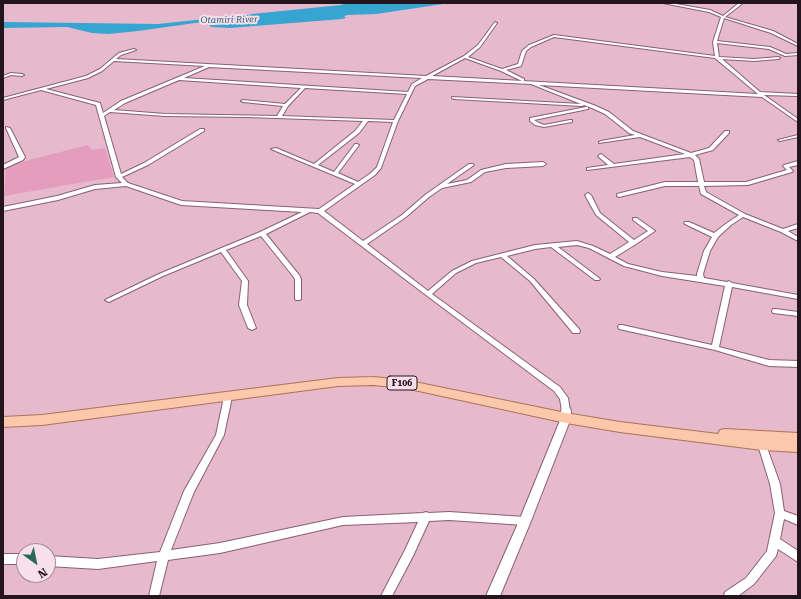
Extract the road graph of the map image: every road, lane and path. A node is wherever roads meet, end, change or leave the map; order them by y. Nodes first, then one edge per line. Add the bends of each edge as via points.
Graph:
1 (665, 3) edge
2 (741, 3) edge
3 (723, 17) junction
4 (495, 23) dead end
5 (715, 42) junction
6 (798, 45) edge
7 (134, 50) dead end
8 (798, 54) edge
9 (465, 57) junction
10 (717, 57) junction
11 (778, 58) dead end
12 (112, 60) junction
13 (209, 66) junction
14 (502, 70) junction
15 (22, 75) dead end
16 (3, 77) edge
17 (426, 77) junction
18 (178, 79) junction
19 (525, 81) junction
20 (303, 88) junction
21 (40, 89) junction
22 (409, 93) junction
23 (761, 94) junction
24 (798, 95) edge
25 (454, 98) dead end
26 (3, 99) edge
27 (243, 101) dead end
28 (286, 105) junction
29 (588, 105) junction
30 (594, 107) junction
31 (111, 111) junction
32 (101, 116) junction
33 (279, 117) junction
34 (366, 121) junction
35 (396, 121) junction
36 (570, 121) dead end
37 (798, 121) edge
38 (8, 128) dead end
39 (202, 130) dead end
40 (727, 132) dead end
41 (639, 136) junction
42 (798, 136) edge
43 (780, 140) dead end
44 (600, 142) dead end
45 (357, 145) dead end
46 (274, 150) dead end
47 (692, 155) junction
48 (601, 156) dead end
49 (798, 163) edge
50 (543, 164) dead end
51 (471, 165) dead end
52 (314, 166) junction
53 (613, 166) junction
54 (3, 167) edge
55 (589, 169) dead end
56 (334, 174) junction
57 (119, 177) junction
58 (126, 184) junction
59 (359, 184) junction
60 (700, 184) junction
61 (441, 188) junction
62 (588, 195) dead end
63 (619, 195) dead end
64 (3, 209) edge
65 (308, 211) junction
66 (320, 211) junction
67 (743, 215) junction
68 (635, 219) dead end
69 (687, 223) dead end
70 (798, 226) edge
71 (783, 230) junction
72 (262, 233) junction
73 (715, 236) junction
74 (798, 239) edge
75 (634, 243) junction
76 (362, 244) junction
77 (553, 246) junction
78 (223, 250) junction
79 (502, 255) junction
80 (610, 257) junction
81 (700, 279) junction
82 (597, 280) dead end
83 (730, 283) junction
84 (428, 294) junction
85 (798, 297) edge
86 (298, 299) dead end
87 (109, 300) dead end
88 (776, 311) dead end
89 (798, 314) edge
90 (622, 327) dead end
91 (252, 328) dead end
92 (576, 331) dead end
93 (715, 348) junction
94 (798, 364) edge
95 (228, 397) junction
96 (566, 414) junction
97 (3, 416) edge
98 (3, 422) edge
99 (798, 438) edge
100 (762, 445) junction
101 (798, 447) edge
102 (780, 513) junction
103 (426, 516) junction
104 (525, 521) junction
105 (798, 521) edge
106 (774, 540) junction
107 (164, 556) junction
108 (798, 557) edge
109 (3, 559) edge
110 (16, 559) edge
111 (56, 561) edge
112 (154, 596) edge
113 (386, 596) edge
114 (494, 596) edge
115 (729, 596) edge

1 - 3 street via 704,10
2 - 3 street
3 - 5 street
3 - 6 street via 772,32
4 - 9 street via 479,46
5 - 8 street via 770,48 785,55
5 - 10 street
7 - 12 street via 120,54
9 - 14 street
9 - 17 street
10 - 11 street via 754,60
10 - 14 street via 554,36 524,51 520,65
10 - 23 street
12 - 13 street
12 - 21 street via 101,70 87,76
13 - 17 street
13 - 18 street
14 - 19 street
15 - 16 street via 9,74
17 - 19 street
17 - 22 street via 413,85
18 - 20 street
18 - 31 street via 124,102
19 - 23 street
19 - 29 street
20 - 22 street
20 - 28 street
21 - 26 street
21 - 32 street via 96,103
22 - 35 street
23 - 24 street
23 - 37 street
25 - 29 street
27 - 28 street
28 - 33 street
29 - 30 street
30 - 36 street via 532,119 544,126
30 - 41 street
31 - 32 street
31 - 33 street via 165,115
32 - 57 street
33 - 34 street
34 - 35 street
34 - 52 street via 357,132
35 - 59 street via 379,167
38 - 54 street via 22,159
39 - 57 street
40 - 47 street via 711,149
41 - 44 street
41 - 47 street
42 - 43 street
45 - 56 street
46 - 52 street
47 - 53 street
47 - 60 street via 696,159
48 - 53 street
49 - 60 street via 786,166 790,171 788,172 746,184
50 - 61 street via 506,166 483,171 469,180
51 - 61 street
52 - 56 street
53 - 55 street
56 - 59 street
57 - 58 street
58 - 64 street via 95,187 58,198
58 - 65 street via 181,203
59 - 66 street
60 - 63 street via 665,184
60 - 67 street via 704,194
61 - 76 street via 426,196 404,216
62 - 75 street via 598,214
65 - 66 street
65 - 72 street
66 - 76 street
67 - 71 street
67 - 73 street
68 - 75 street via 652,231
69 - 73 street
70 - 71 street
71 - 74 street
72 - 78 street
72 - 86 street via 296,275
73 - 81 street via 707,251
75 - 80 street
76 - 84 street
77 - 79 street via 535,247
77 - 80 street via 584,244
77 - 82 street
78 - 87 street via 161,275
78 - 91 street via 245,281 243,305
79 - 84 street via 462,267
79 - 92 street via 532,280
80 - 81 street via 648,271
81 - 83 street
83 - 85 street
83 - 93 street
84 - 96 street via 557,389 564,398
88 - 89 street
90 - 93 street
93 - 94 street via 765,362
95 - 96 main road, F106 via 338,382 373,381 405,384
95 - 98 main road, F106 via 42,420
95 - 107 street via 220,435 189,491
96 - 97 main road, F106 via 407,378 374,374 338,376 45,413
96 - 99 main road, F106 via 726,434
96 - 100 main road, F106 via 620,427
96 - 104 street
100 - 101 main road, F106
100 - 102 street via 775,484
102 - 105 street
102 - 106 street
103 - 104 street
103 - 107 street via 343,521 220,548
103 - 113 street
104 - 114 street
106 - 108 street
106 - 115 street via 772,553 750,582
107 - 111 street via 98,564
107 - 112 street
109 - 110 street

